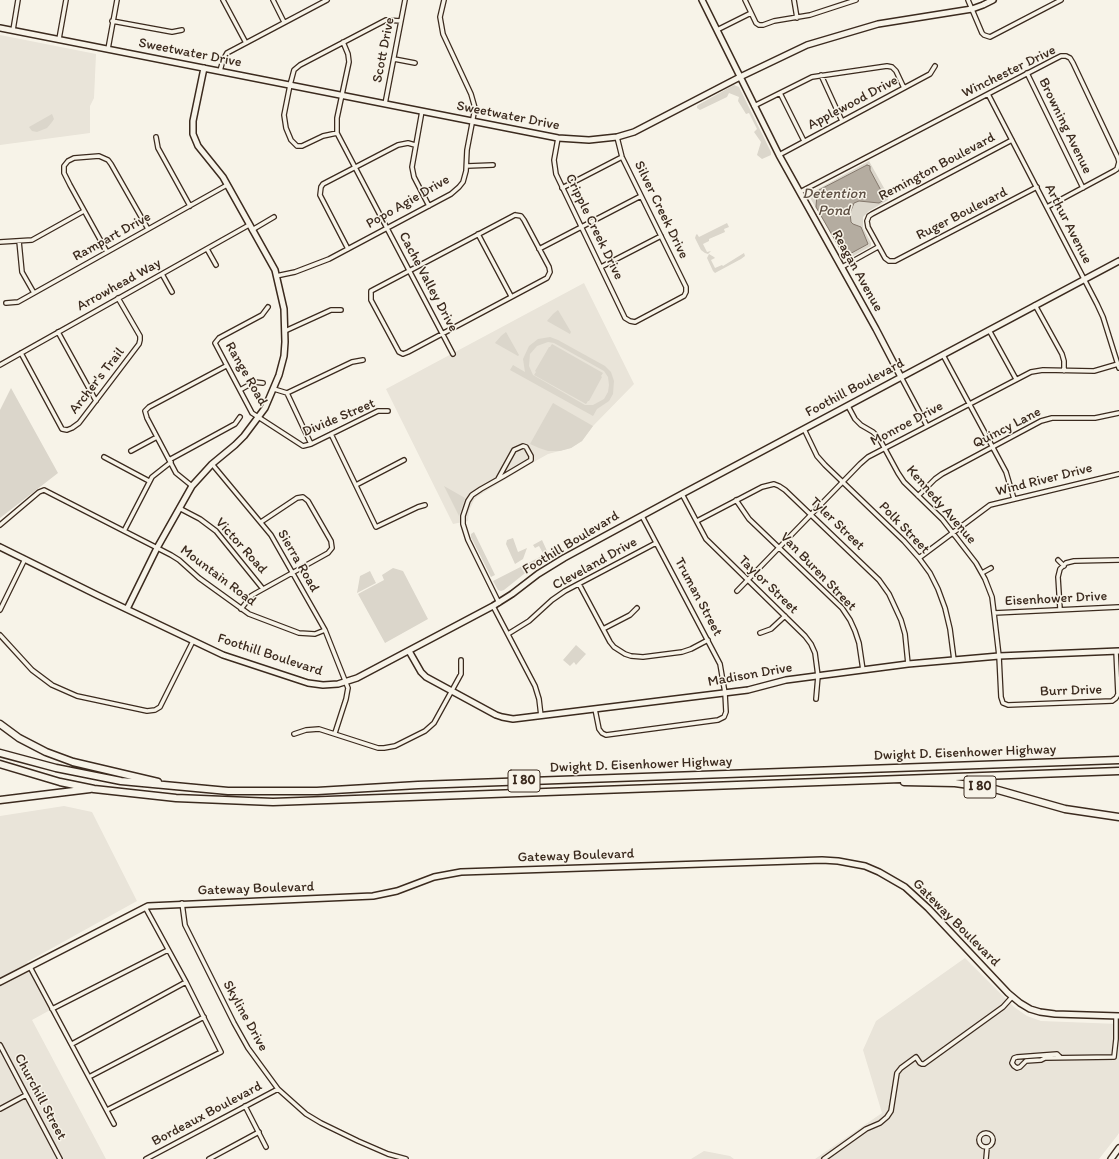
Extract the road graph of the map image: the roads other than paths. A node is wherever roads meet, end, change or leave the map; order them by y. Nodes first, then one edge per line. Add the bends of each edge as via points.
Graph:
1 (18, 0) edge
2 (66, 0) edge
3 (117, 0) edge
4 (223, 0) edge
5 (272, 0) edge
6 (406, 0) edge
7 (444, 0) edge
8 (702, 0) edge
9 (745, 0) edge
10 (794, 0) edge
11 (856, 0) edge
12 (968, 0) edge
13 (993, 0) edge
14 (1061, 0) edge
15 (324, 1) edge
16 (840, 2) edge
17 (972, 9) junction
18 (751, 14) junction
19 (797, 18) junction
20 (112, 21) junction
21 (401, 21) junction
22 (284, 22) junction
23 (0, 28) edge
24 (13, 30) junction
25 (182, 30) dead end
26 (717, 30) junction
27 (59, 39) junction
28 (343, 42) junction
29 (246, 43) junction
30 (108, 49) junction
31 (394, 59) junction
32 (415, 63) dead end
33 (935, 66) dead end
34 (204, 68) junction
35 (220, 71) junction
36 (1028, 73) junction
37 (821, 75) junction
38 (740, 77) junction
39 (290, 85) junction
40 (904, 88) junction
41 (780, 93) junction
42 (988, 94) junction
43 (342, 95) junction
44 (385, 104) junction
45 (754, 106) junction
46 (422, 111) junction
47 (472, 121) junction
48 (842, 121) junction
49 (337, 133) junction
50 (156, 137) dead end
51 (617, 137) junction
52 (558, 138) junction
53 (1012, 140) junction
54 (804, 141) junction
55 (415, 145) junction
56 (778, 155) junction
57 (622, 157) junction
58 (493, 165) dead end
59 (467, 166) junction
60 (355, 168) junction
61 (227, 185) junction
62 (1037, 187) junction
63 (562, 188) junction
64 (1083, 188) junction
65 (800, 192) junction
66 (641, 196) junction
67 (190, 206) junction
68 (429, 206) junction
69 (1047, 207) junction
70 (84, 211) junction
71 (274, 217) dead end
72 (250, 227) junction
73 (387, 228) junction
74 (581, 228) junction
75 (148, 229) junction
76 (478, 234) junction
77 (661, 236) junction
78 (19, 241) junction
79 (0, 242) edge
80 (878, 248) junction
81 (207, 249) junction
82 (348, 249) junction
83 (539, 249) junction
84 (107, 252) junction
85 (1119, 261) edge
86 (216, 265) dead end
87 (601, 267) junction
88 (842, 267) junction
89 (408, 270) junction
90 (162, 274) junction
91 (276, 276) junction
92 (1084, 279) junction
93 (172, 292) dead end
94 (34, 293) junction
95 (511, 296) junction
96 (118, 298) junction
97 (6, 303) dead end
98 (1035, 305) junction
99 (268, 306) dead end
100 (341, 310) dead end
101 (630, 321) joint
102 (989, 330) junction
103 (285, 331) junction
104 (58, 332) junction
105 (443, 333) junction
106 (21, 353) junction
107 (453, 354) dead end
108 (943, 355) junction
109 (363, 360) dead end
110 (1118, 364) junction
111 (0, 365) edge
112 (226, 366) junction
113 (1119, 368) edge
114 (1064, 371) junction
115 (901, 377) junction
116 (1016, 379) junction
117 (263, 383) dead end
118 (274, 389) junction
119 (240, 390) junction
120 (287, 393) junction
121 (96, 401) junction
122 (969, 404) junction
123 (848, 406) junction
124 (388, 411) dead end
125 (1119, 413) edge
126 (240, 416) dead end
127 (259, 417) junction
128 (928, 426) junction
129 (804, 429) junction
130 (331, 434) junction
131 (157, 437) junction
132 (311, 444) junction
133 (992, 447) junction
134 (885, 448) junction
135 (131, 451) dead end
136 (104, 457) dead end
137 (404, 460) dead end
138 (170, 461) junction
139 (212, 464) junction
140 (1119, 474) edge
141 (498, 479) junction
142 (149, 481) junction
143 (843, 482) junction
144 (356, 485) junction
145 (192, 486) junction
146 (682, 494) junction
147 (918, 496) junction
148 (1014, 499) junction
149 (736, 500) junction
150 (426, 505) dead end
151 (179, 508) junction
152 (811, 515) junction
153 (642, 516) junction
154 (697, 521) junction
155 (261, 522) junction
156 (0, 525) edge
157 (124, 531) junction
158 (952, 533) junction
159 (656, 543) junction
160 (0, 547) edge
161 (157, 548) junction
162 (779, 548) junction
163 (919, 558) junction
164 (25, 559) junction
165 (1058, 560) dead end
166 (1119, 560) edge
167 (1064, 566) junction
168 (991, 568) dead end
169 (293, 572) junction
170 (982, 573) junction
171 (748, 581) junction
172 (579, 584) junction
173 (263, 589) junction
174 (737, 591) dead end
175 (499, 603) junction
176 (493, 606) junction
177 (1119, 607) edge
178 (127, 608) junction
179 (637, 608) dead end
180 (241, 609) junction
181 (1060, 609) junction
182 (0, 610) edge
183 (994, 613) junction
184 (785, 616) junction
185 (603, 629) junction
186 (325, 630) junction
187 (760, 633) dead end
188 (508, 634) junction
189 (0, 635) edge
190 (708, 640) junction
191 (193, 641) junction
192 (409, 651) junction
193 (1118, 651) edge
194 (999, 656) junction
195 (461, 660) dead end
196 (954, 660) junction
197 (908, 664) junction
198 (863, 670) junction
199 (818, 676) junction
200 (346, 682) junction
201 (452, 690) junction
202 (725, 693) junction
203 (816, 699) dead end
204 (1003, 702) joint
205 (595, 709) junction
206 (541, 716) junction
207 (0, 724) edge
208 (335, 733) junction
209 (294, 734) dead end
210 (0, 753) edge
211 (1119, 760) edge
212 (0, 764) edge
213 (1119, 771) edge
214 (838, 781) junction
215 (181, 787) junction
216 (94, 788) junction
217 (0, 800) edge
218 (1119, 817) edge
219 (182, 903) junction
220 (145, 906) junction
221 (168, 950) junction
222 (30, 967) junction
223 (0, 982) edge
224 (186, 982) junction
225 (1012, 997) junction
226 (52, 1009) junction
227 (1117, 1016) edge
228 (204, 1017) junction
229 (72, 1044) junction
230 (0, 1046) edge
231 (1060, 1057) junction
232 (89, 1077) junction
233 (278, 1089) junction
234 (26, 1095) junction
235 (245, 1106) junction
236 (0, 1109) edge
237 (106, 1110) junction
238 (114, 1124) dead end
239 (259, 1132) junction
240 (266, 1147) dead end
241 (987, 1148) junction
242 (1119, 1148) edge
243 (60, 1159) edge
244 (146, 1159) edge
245 (209, 1159) edge
246 (406, 1159) edge
247 (824, 1159) edge
248 (986, 1159) edge
249 (1111, 1159) edge

1 - 24 street
2 - 27 street
3 - 20 street
4 - 29 street
5 - 22 street
6 - 21 street, Scott Drive
7 - 47 street, Popo Agie Drive via 440,17 442,34 474,100
8 - 26 street, Reagan Avenue
9 - 18 street
10 - 19 street
11 - 16 street
12 - 17 street
13 - 17 street, Sweetwater Drive
14 - 17 street via 990,37 982,33
15 - 22 street
16 - 19 street
17 - 38 street, Sweetwater Drive via 878,24 807,46
18 - 19 street via 759,25
18 - 26 street
20 - 25 street via 172,32
20 - 30 street
21 - 28 street via 386,20
21 - 31 street, Scott Drive
22 - 29 street
23 - 24 street, Sweetwater Drive
24 - 27 street, Sweetwater Drive
26 - 38 street, Reagan Avenue
27 - 30 street, Sweetwater Drive
28 - 39 street via 296,67
28 - 43 street via 349,58
29 - 35 street via 224,56
30 - 34 street, Sweetwater Drive
31 - 32 street
31 - 44 street, Scott Drive
33 - 40 street, Applewood Drive via 930,74
34 - 35 street, Sweetwater Drive
34 - 61 street via 193,121 193,134 198,146
35 - 39 street, Sweetwater Drive
36 - 42 street, Winchester Drive
36 - 64 street, Browning Avenue
36 - 64 street, Winchester Drive via 1061,56 1070,58 1073,63 1119,162 1114,172
37 - 40 street via 887,66 896,71
37 - 41 street
37 - 48 street
38 - 45 street, Reagan Avenue
38 - 51 street, Sweetwater Drive via 634,132
39 - 43 street, Sweetwater Drive
39 - 49 street via 284,122 287,133 294,143 302,146 322,136
40 - 48 street, Applewood Drive
41 - 45 street
41 - 54 street
42 - 53 street, Arthur Avenue
42 - 65 street, Winchester Drive
43 - 44 street, Sweetwater Drive
43 - 49 street
44 - 46 street, Sweetwater Drive
45 - 56 street, Reagan Avenue
46 - 47 street, Sweetwater Drive
46 - 55 street
47 - 52 street, Sweetwater Drive
47 - 59 street, Popo Agie Drive
48 - 54 street, Applewood Drive
49 - 60 street, Cache Valley Drive
50 - 67 street via 158,148
51 - 52 street, Sweetwater Drive via 588,140
51 - 57 street, Silver Creek Drive
52 - 63 street, Cripple Creek Drive via 554,167
53 - 62 street, Arthur Avenue
53 - 80 street, Remington Boulevard via 869,216 867,223
54 - 56 street, Applewood Drive
55 - 60 street via 398,145
55 - 68 street via 412,172
56 - 65 street, Reagan Avenue
57 - 63 street
57 - 66 street, Silver Creek Drive
58 - 59 street
59 - 68 street, Popo Agie Drive via 465,177 459,187
60 - 73 street, Cache Valley Drive
60 - 82 street via 320,187 320,195
61 - 67 street, Rampart Drive
61 - 72 street
62 - 69 street, Arthur Avenue
62 - 80 street, Ruger Boulevard via 898,260 887,260
63 - 74 street, Cripple Creek Drive
64 - 69 street, Winchester Drive
65 - 88 street, Reagan Avenue
66 - 74 street
66 - 77 street, Silver Creek Drive
67 - 75 street, Rampart Drive
68 - 73 street, Popo Agie Drive
69 - 92 street, Arthur Avenue
70 - 75 street via 64,172 64,166 74,158 98,156 112,164
70 - 78 street via 32,240
70 - 84 street
71 - 72 street, Arrowhead Way
72 - 81 street, Arrowhead Way
72 - 91 street via 273,266
73 - 82 street, Popo Agie Drive
73 - 89 street, Cache Valley Drive
74 - 83 street
74 - 87 street, Cripple Creek Drive
75 - 84 street, Rampart Drive
76 - 83 street via 515,215 521,216
76 - 89 street
76 - 95 street
77 - 87 street
77 - 101 street, Silver Creek Drive via 686,287 686,292 684,296 635,322
78 - 79 street
78 - 94 street via 22,272
80 - 88 street
81 - 86 street
81 - 90 street, Arrowhead Way
82 - 91 street, Popo Agie Drive via 318,263
83 - 95 street via 550,267 547,278
84 - 94 street, Rampart Drive
85 - 92 street, Foothill Boulevard
87 - 101 street, Cripple Creek Drive via 626,318
88 - 115 street, Reagan Avenue
89 - 105 street, Cache Valley Drive
89 - 105 street via 370,293 371,300 399,352 403,354
90 - 93 street
90 - 96 street, Arrowhead Way
91 - 103 street via 284,309
92 - 98 street, Foothill Boulevard
92 - 110 street, Arthur Avenue via 1103,317
94 - 97 street, Rampart Drive via 18,302
95 - 105 street
96 - 104 street, Arrowhead Way
96 - 121 street, Archer's Trail via 140,340
98 - 102 street, Foothill Boulevard
98 - 114 street via 1062,354
99 - 112 street, Range Road via 262,314 216,341
100 - 103 street via 331,310
102 - 108 street, Foothill Boulevard
102 - 116 street
103 - 118 street via 284,356
104 - 106 street, Arrowhead Way
104 - 121 street
105 - 107 street, Cache Valley Drive
106 - 111 street, Arrowhead Way
106 - 121 street, Archer's Trail via 62,429 67,430 79,423
108 - 115 street, Foothill Boulevard
108 - 122 street
109 - 120 street via 352,362
110 - 113 street, Arthur Avenue
110 - 114 street, Monroe Drive via 1094,371
112 - 119 street, Range Road
112 - 131 street via 145,411
114 - 116 street, Monroe Drive via 1043,370
115 - 123 street, Foothill Boulevard
115 - 128 street, Reagan Avenue
116 - 122 street, Monroe Drive
117 - 119 street via 254,382
118 - 120 street
118 - 127 street
119 - 127 street, Range Road via 250,410
120 - 132 street
122 - 128 street, Monroe Drive
122 - 133 street
123 - 129 street, Foothill Boulevard
123 - 134 street, Kennedy Avenue via 855,419 873,432
124 - 130 street, Divide Street via 378,411
125 - 133 street, Quincy Lane via 1094,418 1052,418 1041,421
126 - 138 street via 235,424
127 - 132 street, Divide Street via 300,445
127 - 139 street via 235,445
128 - 134 street, Monroe Drive
129 - 143 street, Polk Street via 817,456
129 - 146 street, Foothill Boulevard
130 - 132 street, Divide Street
130 - 144 street
131 - 135 street
131 - 138 street
133 - 147 street, Quincy Lane via 942,474
133 - 148 street via 1006,472
134 - 143 street, Monroe Drive via 868,457
134 - 147 street, Kennedy Avenue via 898,473
136 - 142 street
137 - 144 street
138 - 142 street
138 - 145 street via 180,477
139 - 145 street
139 - 155 street, Sierra Road
140 - 148 street, Wind River Drive
141 - 141 street via 531,460 526,447 514,450
141 - 175 street via 472,495 465,508 463,524 468,540
142 - 157 street
143 - 152 street, Monroe Drive
143 - 163 street, Polk Street
144 - 150 street via 376,527
145 - 151 street
146 - 153 street, Foothill Boulevard
146 - 154 street, Taylor Street
147 - 158 street, Kennedy Avenue via 942,519
148 - 158 street, Wind River Drive via 990,505
149 - 152 street, Tyler Street via 774,484 785,490
149 - 154 street, Tyler Street
149 - 162 street, Van Buren Street via 749,519
151 - 161 street
151 - 173 street, Victor Road via 216,531
152 - 162 street, Monroe Drive
152 - 197 street, Tyler Street via 878,580 889,594 905,634
153 - 159 street, Truman Street
153 - 175 street, Foothill Boulevard via 557,562
154 - 171 street, Taylor Street via 706,540
155 - 169 street, Sierra Road via 278,544
155 - 169 street via 300,497 308,501 331,541 332,548 328,553
156 - 157 street, Mountain Road via 44,490
157 - 161 street, Mountain Road
158 - 163 street, Wind River Drive
158 - 170 street, Kennedy Avenue
159 - 172 street, Cleveland Drive
159 - 190 street, Truman Street
160 - 164 street, Foothill Boulevard
161 - 178 street
161 - 180 street, Mountain Road via 179,560
162 - 171 street, Monroe Drive
162 - 198 street, Van Buren Street via 842,608 859,643
163 - 196 street, Polk Street via 938,589 945,608
164 - 178 street, Foothill Boulevard
164 - 182 street
165 - 167 street
166 - 167 street via 1074,561
167 - 181 street via 1060,569 1058,577
168 - 170 street
169 - 173 street
169 - 186 street, Sierra Road
170 - 183 street, Kennedy Avenue via 992,596
171 - 174 street, Monroe Drive
171 - 184 street, Taylor Street
172 - 185 street
172 - 188 street, Cleveland Drive via 558,596 530,621
173 - 180 street via 251,596
175 - 176 street, Foothill Boulevard
176 - 188 street
176 - 192 street, Foothill Boulevard
177 - 181 street, Eisenhower Drive
178 - 191 street, Foothill Boulevard
179 - 185 street via 630,615
180 - 186 street, Mountain Road via 258,619 299,633 315,634
181 - 183 street, Eisenhower Drive
183 - 194 street, Kennedy Avenue
184 - 187 street via 771,629
184 - 199 street, Taylor Street via 811,644
185 - 190 street via 614,647 636,657 687,651
186 - 200 street, Sierra Road
188 - 206 street via 535,686
189 - 191 street via 32,670 52,686 77,696 146,711 160,707
190 - 202 street, Truman Street via 720,664
191 - 200 street, Foothill Boulevard via 223,655 308,683 330,685
192 - 200 street, Foothill Boulevard
192 - 201 street, Madison Drive via 426,677
193 - 194 street, Madison Drive
193 - 204 street, Burr Drive via 1118,694 1112,701 1008,705
194 - 196 street, Madison Drive
194 - 204 street, Kennedy Avenue
195 - 201 street via 461,674
196 - 197 street, Madison Drive
197 - 198 street, Madison Drive
198 - 199 street, Madison Drive
199 - 202 street, Madison Drive
199 - 203 street, Taylor Street
200 - 208 street via 348,693
201 - 206 street, Madison Drive via 502,717 513,719
201 - 208 street via 430,728 395,746 378,748
202 - 205 street, Madison Drive
202 - 205 street, Truman Street via 726,712 721,719 608,734 598,729
205 - 206 street, Madison Drive
207 - 215 highway via 46,752 73,762
208 - 209 street via 312,729
210 - 215 highway, Dwight D. Eisenhower Highway / I 80 via 121,781
211 - 215 highway, Dwight D. Eisenhower Highway / I 80 via 418,785 317,791 228,791
212 - 216 highway, Dwight D. Eisenhower Highway / I 80 via 60,782
213 - 214 highway, Dwight D. Eisenhower Highway / I 80
214 - 216 highway, Dwight D. Eisenhower Highway / I 80 via 272,802 176,798
214 - 218 highway, I 80 via 955,783 991,788 1065,809
216 - 217 highway
219 - 220 street, Gateway Boulevard
219 - 225 street, Gateway Boulevard via 373,896 397,891 434,877 461,872 838,860 865,866 905,886
219 - 233 street, Skyline Drive via 185,925 234,1023 248,1048
220 - 221 street
220 - 222 street, Gateway Boulevard
221 - 224 street
221 - 226 street
222 - 223 street, Gateway Boulevard
222 - 226 street
224 - 228 street
224 - 229 street
225 - 227 street, Gateway Boulevard via 1040,1012
225 - 247 street via 1004,1007 924,1064 916,1057 898,1070 892,1106 887,1117
226 - 229 street
227 - 231 street via 1114,1057
228 - 232 street
228 - 237 street via 222,1052
229 - 232 street
230 - 234 street, Churchill Street
231 - 231 street via 1057,1054 1017,1057 1012,1063 1015,1068 1019,1068 1026,1061
232 - 237 street
233 - 235 street, Bordeaux Boulevard
233 - 246 street, Skyline Drive via 306,1114 321,1123 388,1154
234 - 236 street
234 - 243 street, Churchill Street
235 - 239 street
235 - 244 street, Bordeaux Boulevard
237 - 238 street
239 - 240 street
239 - 245 street
241 - 241 street via 993,1140 991,1135 984,1133 978,1140
241 - 248 street
242 - 249 street

